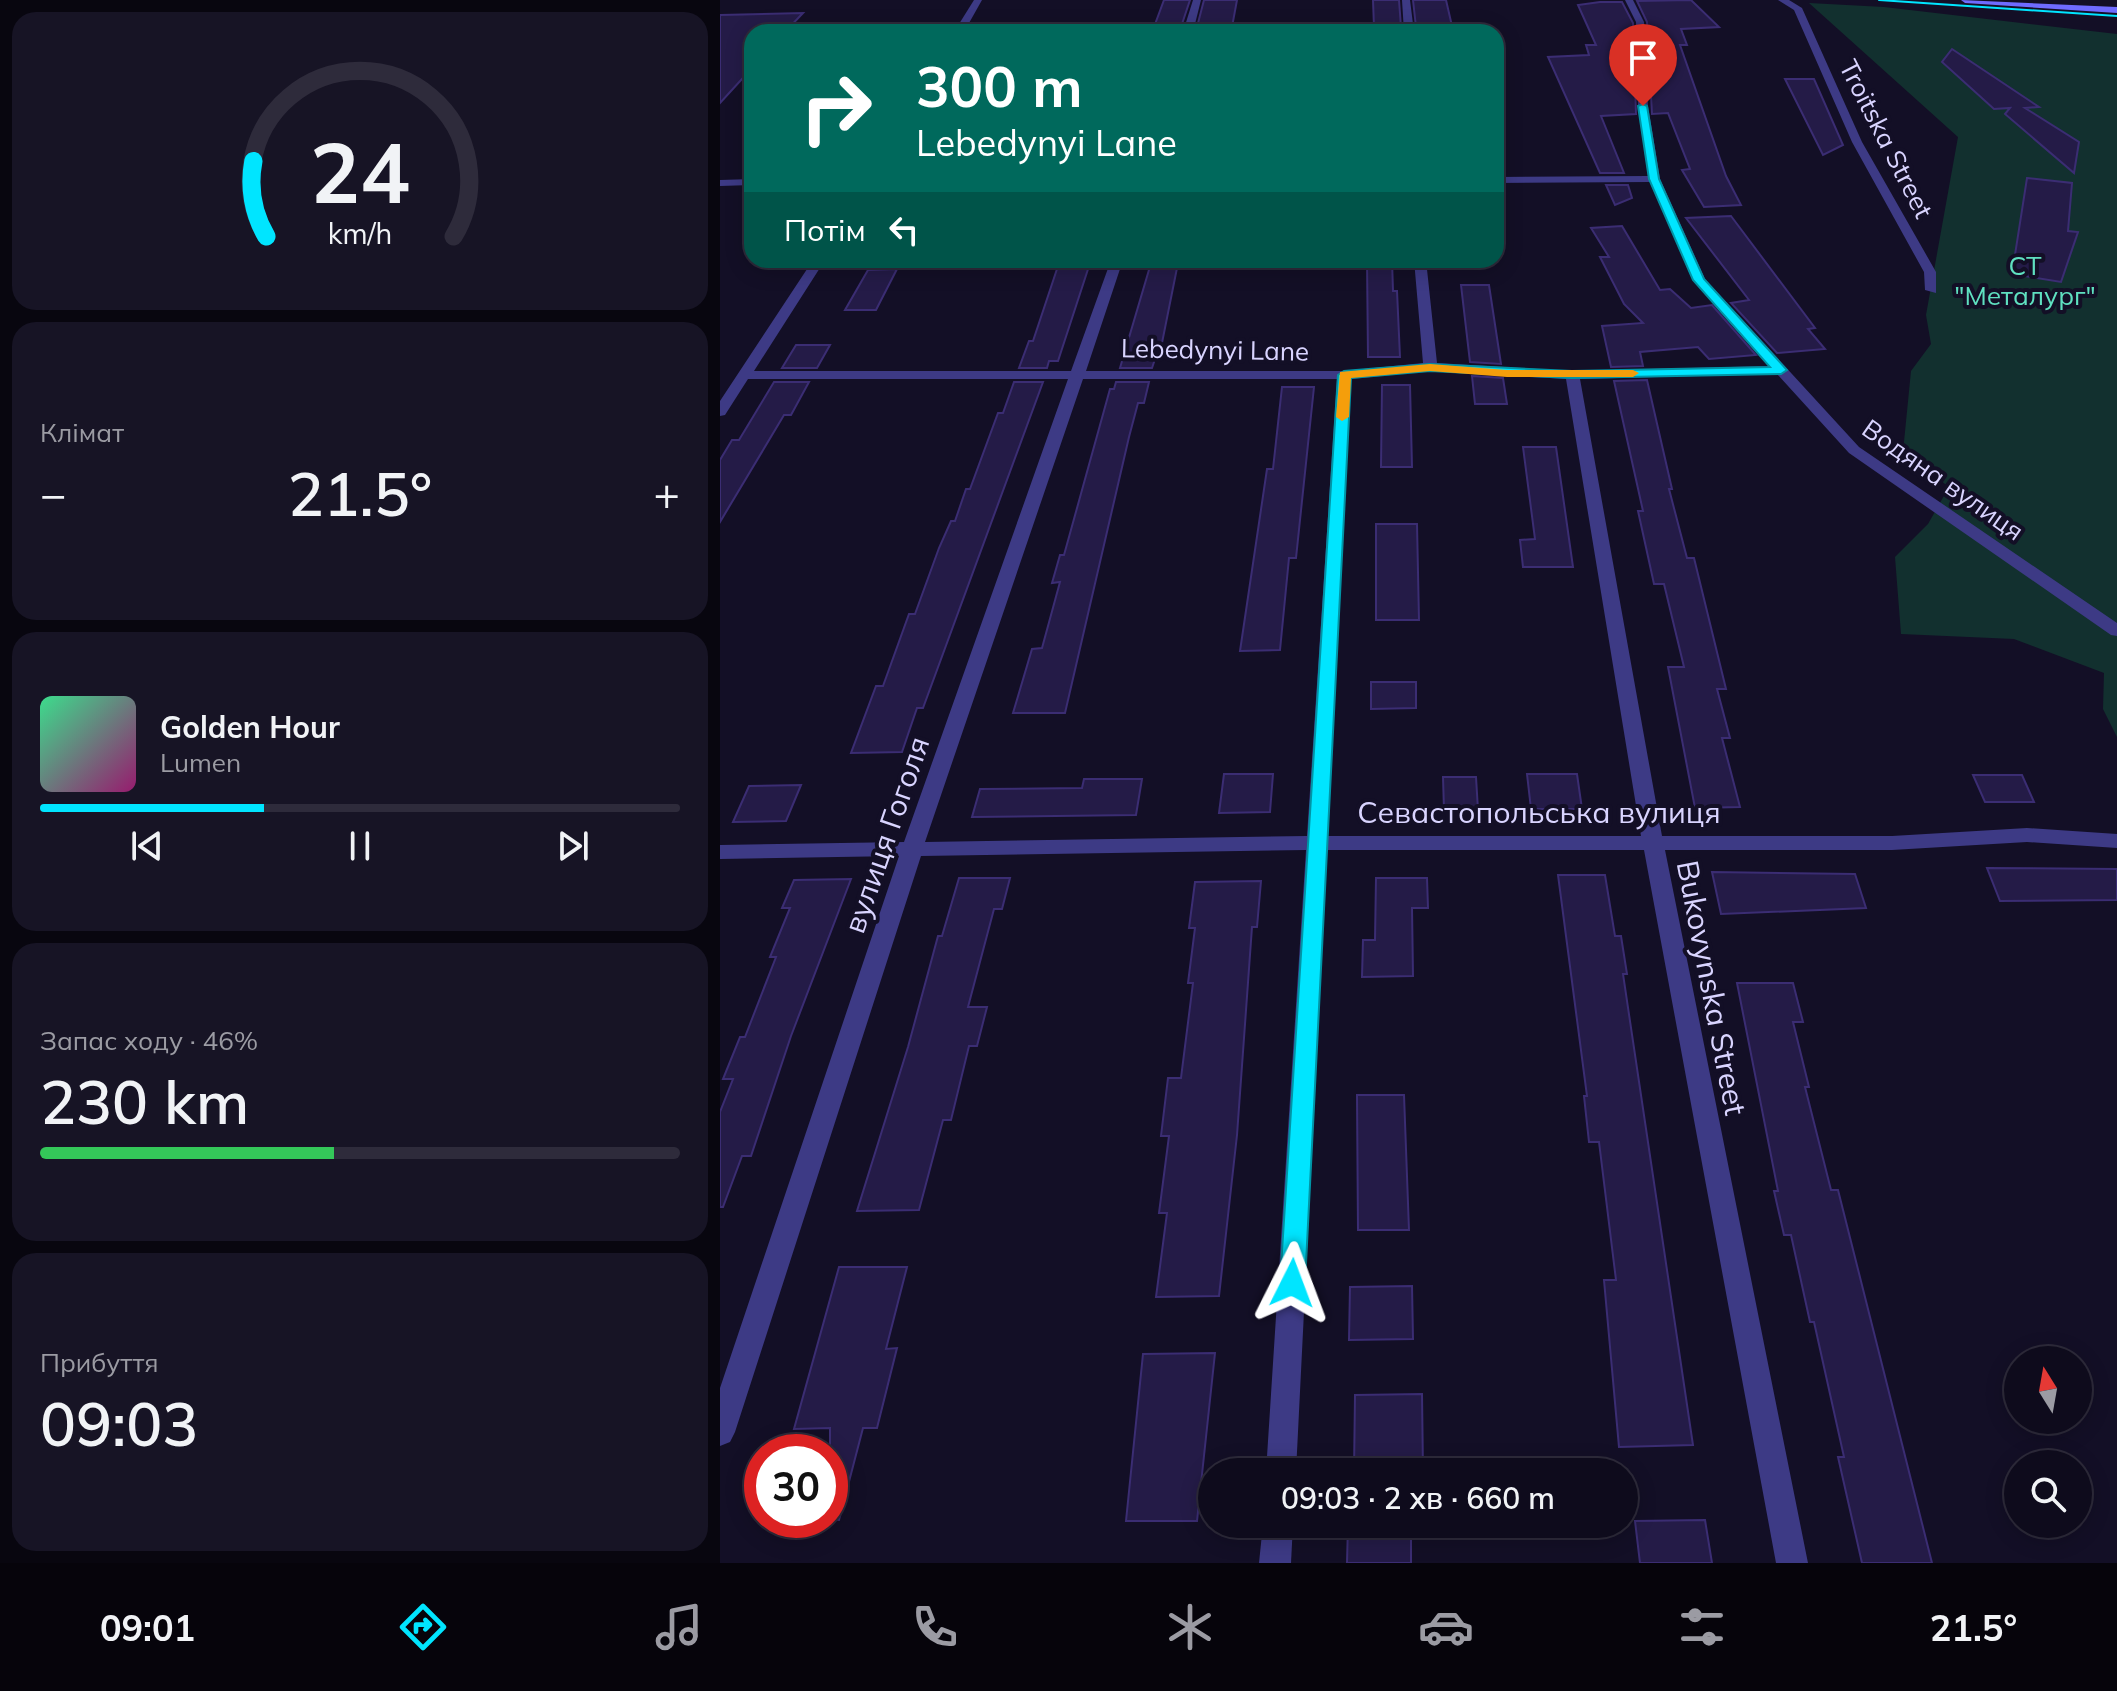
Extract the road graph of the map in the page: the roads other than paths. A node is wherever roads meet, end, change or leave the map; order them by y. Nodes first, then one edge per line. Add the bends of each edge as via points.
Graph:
1 (978, 0) edge
2 (1197, 0) edge
3 (1406, 0) edge
4 (1629, 0) edge
5 (1782, 0) edge
6 (1965, 0) edge
7 (2117, 10) edge
8 (964, 24) edge
9 (1190, 24) edge
10 (1408, 24) edge
11 (1654, 179) junction
12 (1504, 180) edge
13 (744, 182) edge
14 (720, 183) edge
15 (814, 268) edge
16 (1114, 268) edge
17 (1421, 268) edge
18 (1931, 290) dead end
19 (1430, 367) junction
20 (1781, 370) junction
21 (1081, 372) junction
22 (744, 375) junction
23 (1344, 375) junction
24 (1572, 375) junction
25 (720, 412) edge
26 (2117, 631) edge
27 (2117, 841) edge
28 (1319, 843) junction
29 (1653, 843) junction
30 (912, 850) junction
31 (720, 852) edge
32 (720, 1432) edge
33 (1282, 1458) edge
34 (1277, 1538) edge
35 (1275, 1563) edge
36 (1792, 1563) edge

1 - 8 street
2 - 9 street
3 - 10 street
4 - 11 street, Водяна вулиця via 1640,22 1643,106
5 - 18 street, Troitska Street via 1798,8 1857,142 1930,272
6 - 7 main road
11 - 12 street
11 - 20 street, Водяна вулиця via 1699,280
13 - 14 street
15 - 22 street
16 - 21 street, вулиця Гоголя
17 - 19 street
19 - 23 street, Lebedynyi Lane
19 - 24 street, Lebedynyi Lane
20 - 24 street, Lebedynyi Lane
20 - 26 street, Водяна вулиця via 1854,450
21 - 22 street, Lebedynyi Lane
21 - 23 street, Lebedynyi Lane
21 - 30 street, вулиця Гоголя
22 - 25 street
23 - 28 street
24 - 29 street, Bukovynska Street
27 - 29 street, Севастопольська вулиця via 2027,835 1892,843
28 - 29 street, Севастопольська вулиця
28 - 30 street, Севастопольська вулиця
28 - 33 street
29 - 36 street, Bukovynska Street
30 - 31 street, Севастопольська вулиця
30 - 32 street, вулиця Гоголя
34 - 35 street

